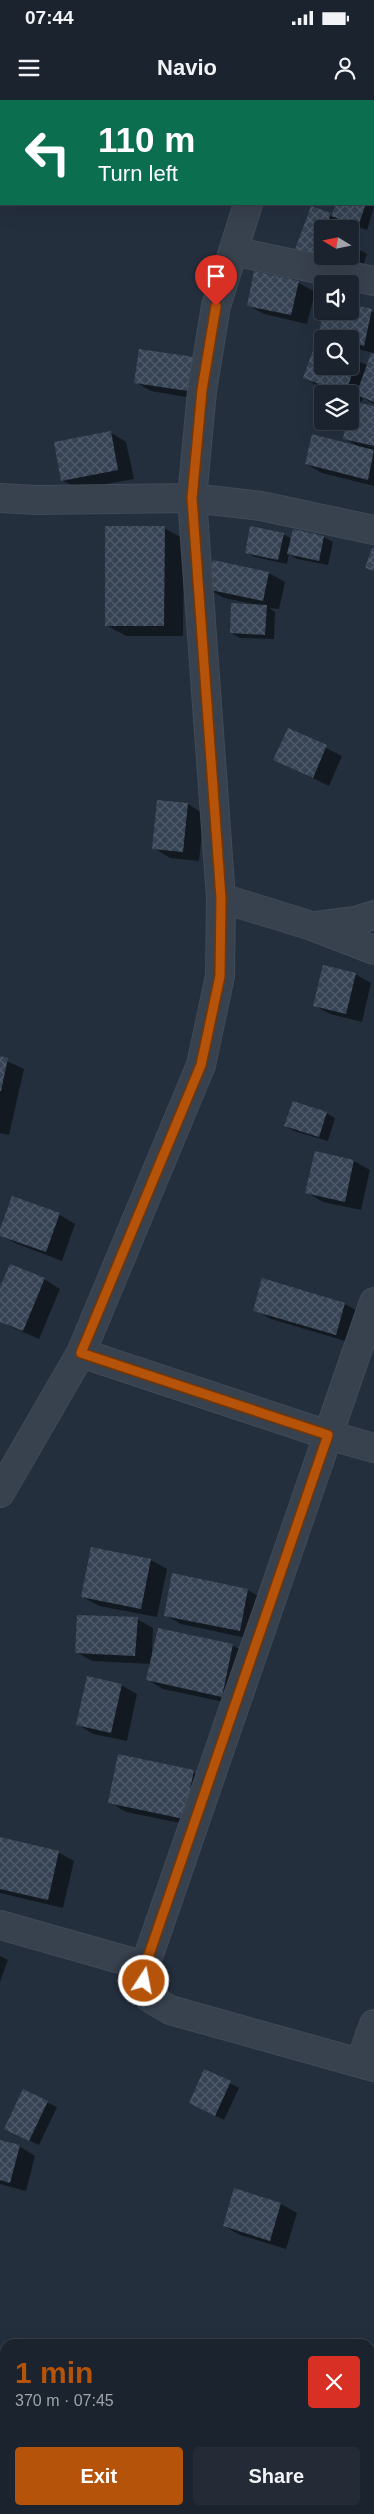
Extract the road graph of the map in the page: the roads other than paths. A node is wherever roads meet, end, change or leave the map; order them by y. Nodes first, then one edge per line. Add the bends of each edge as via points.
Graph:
1 (248, 205) edge
2 (233, 250) junction
3 (374, 281) edge
4 (0, 498) edge
5 (192, 498) junction
6 (372, 523) edge
7 (221, 898) junction
8 (374, 915) edge
9 (312, 926) junction
10 (374, 950) edge
11 (374, 1302) edge
12 (81, 1353) junction
13 (328, 1435) junction
14 (374, 1448) edge
15 (0, 1493) edge
16 (0, 1925) edge
17 (145, 1966) junction
18 (374, 2024) edge
19 (367, 2065) edge

1 - 2 street
2 - 3 street
2 - 5 street via 216,306 202,390
4 - 5 street
5 - 6 street
5 - 7 street
7 - 9 street
7 - 12 street via 220,976 201,1065
8 - 9 street via 355,921
9 - 10 street
11 - 13 street
12 - 13 street
12 - 15 street
13 - 14 street
13 - 17 street
16 - 17 street
17 - 19 street via 144,1981 150,1998 170,2010
18 - 19 street

